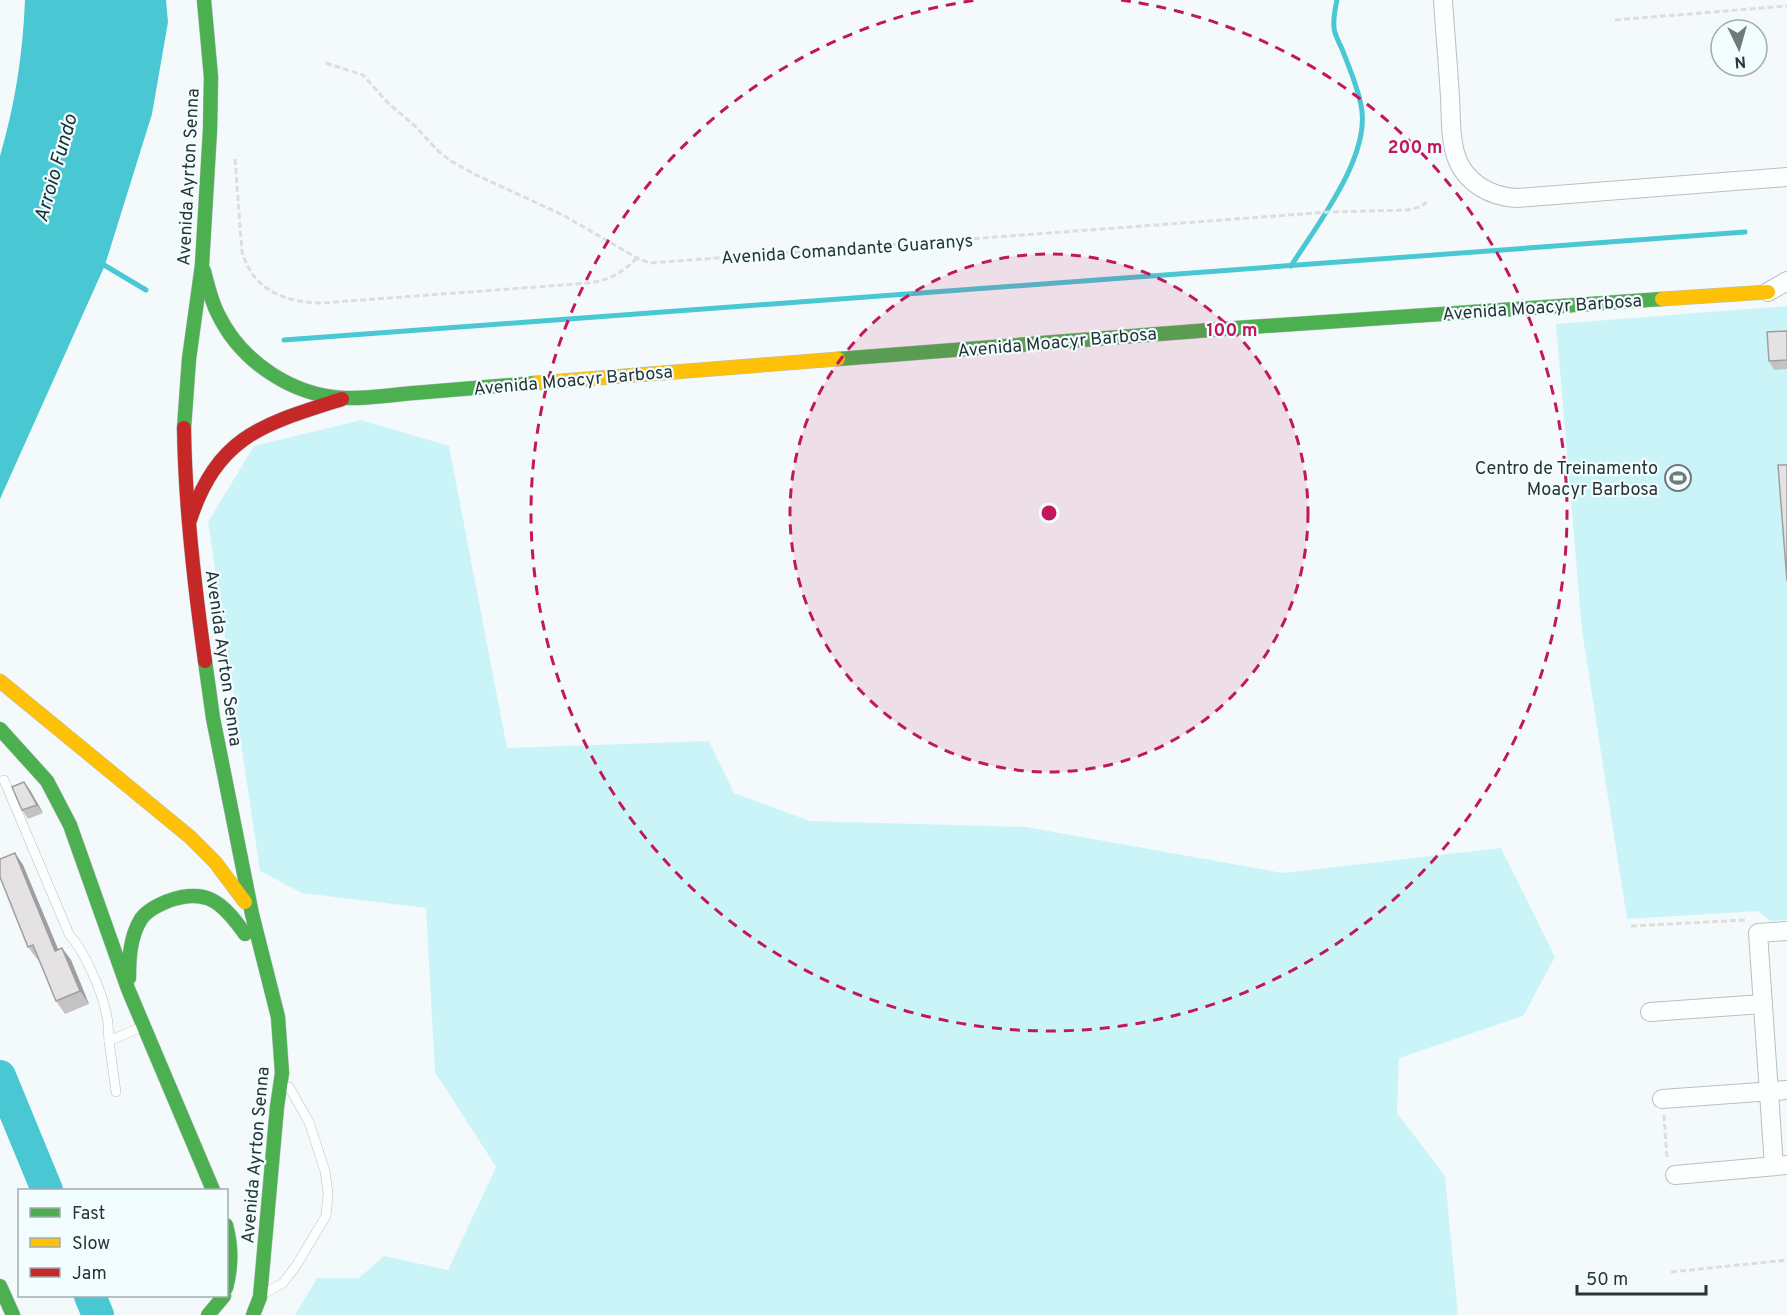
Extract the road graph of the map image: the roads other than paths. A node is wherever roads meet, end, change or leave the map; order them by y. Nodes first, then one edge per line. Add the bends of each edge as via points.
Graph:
1 (204, 0) edge
2 (1443, 0) edge
3 (1787, 177) edge
4 (1766, 178) junction
5 (1787, 193) edge
6 (202, 265) junction
7 (1787, 281) edge
8 (1787, 290) edge
9 (1768, 292) junction
10 (347, 398) junction
11 (189, 523) junction
12 (0, 681) edge
13 (5, 733) edge
14 (4, 780) dead end
15 (252, 914) junction
16 (1787, 931) edge
17 (264, 964) junction
18 (128, 989) junction
19 (1763, 1004) junction
20 (1650, 1012) dead end
21 (144, 1026) junction
22 (109, 1041) junction
23 (282, 1073) junction
24 (1778, 1090) edge
25 (116, 1092) dead end
26 (1662, 1099) road end
27 (1780, 1165) edge
28 (1675, 1175) road end
29 (212, 1189) edge
30 (228, 1235) edge
31 (228, 1281) edge
32 (0, 1286) edge
33 (223, 1297) edge
34 (260, 1297) junction
35 (14, 1315) edge
36 (208, 1315) edge
37 (253, 1315) edge

1 - 6 main road, Avenida Ayrton Senna via 211,77
2 - 4 street via 1456,156 1468,176 1483,189 1517,198
3 - 4 street
4 - 5 street
6 - 10 main road, Avenida Moacyr Barbosa via 222,322 254,359 300,388
6 - 11 main road, Avenida Ayrton Senna via 184,428
7 - 9 street, Avenida Moacyr Barbosa
8 - 9 street, Avenida Moacyr Barbosa
9 - 10 main road, Avenida Moacyr Barbosa via 1236,328
10 - 11 main road, Avenida Moacyr Barbosa via 281,420 246,437 216,465
11 - 15 main road, Avenida Ayrton Senna via 213,718
12 - 15 main road via 190,837 215,862
13 - 18 main road via 47,781 70,825
14 - 22 lane via 69,934 79,945 99,992
15 - 17 main road, Avenida Ayrton Senna
16 - 19 street via 1758,933
17 - 18 main road via 235,919 220,904 207,896 174,899 154,907 142,918 129,952
17 - 23 main road, Avenida Ayrton Senna via 278,1017
18 - 21 main road
19 - 20 street
19 - 24 street
21 - 22 lane
21 - 29 main road
22 - 25 lane
23 - 34 main road, Avenida Ayrton Senna
23 - 34 lane via 309,1122 319,1150 328,1192 326,1216 283,1282
24 - 26 street
24 - 27 street
27 - 28 street
30 - 31 main road
32 - 35 main road
33 - 36 main road
34 - 37 main road, Avenida Ayrton Senna

